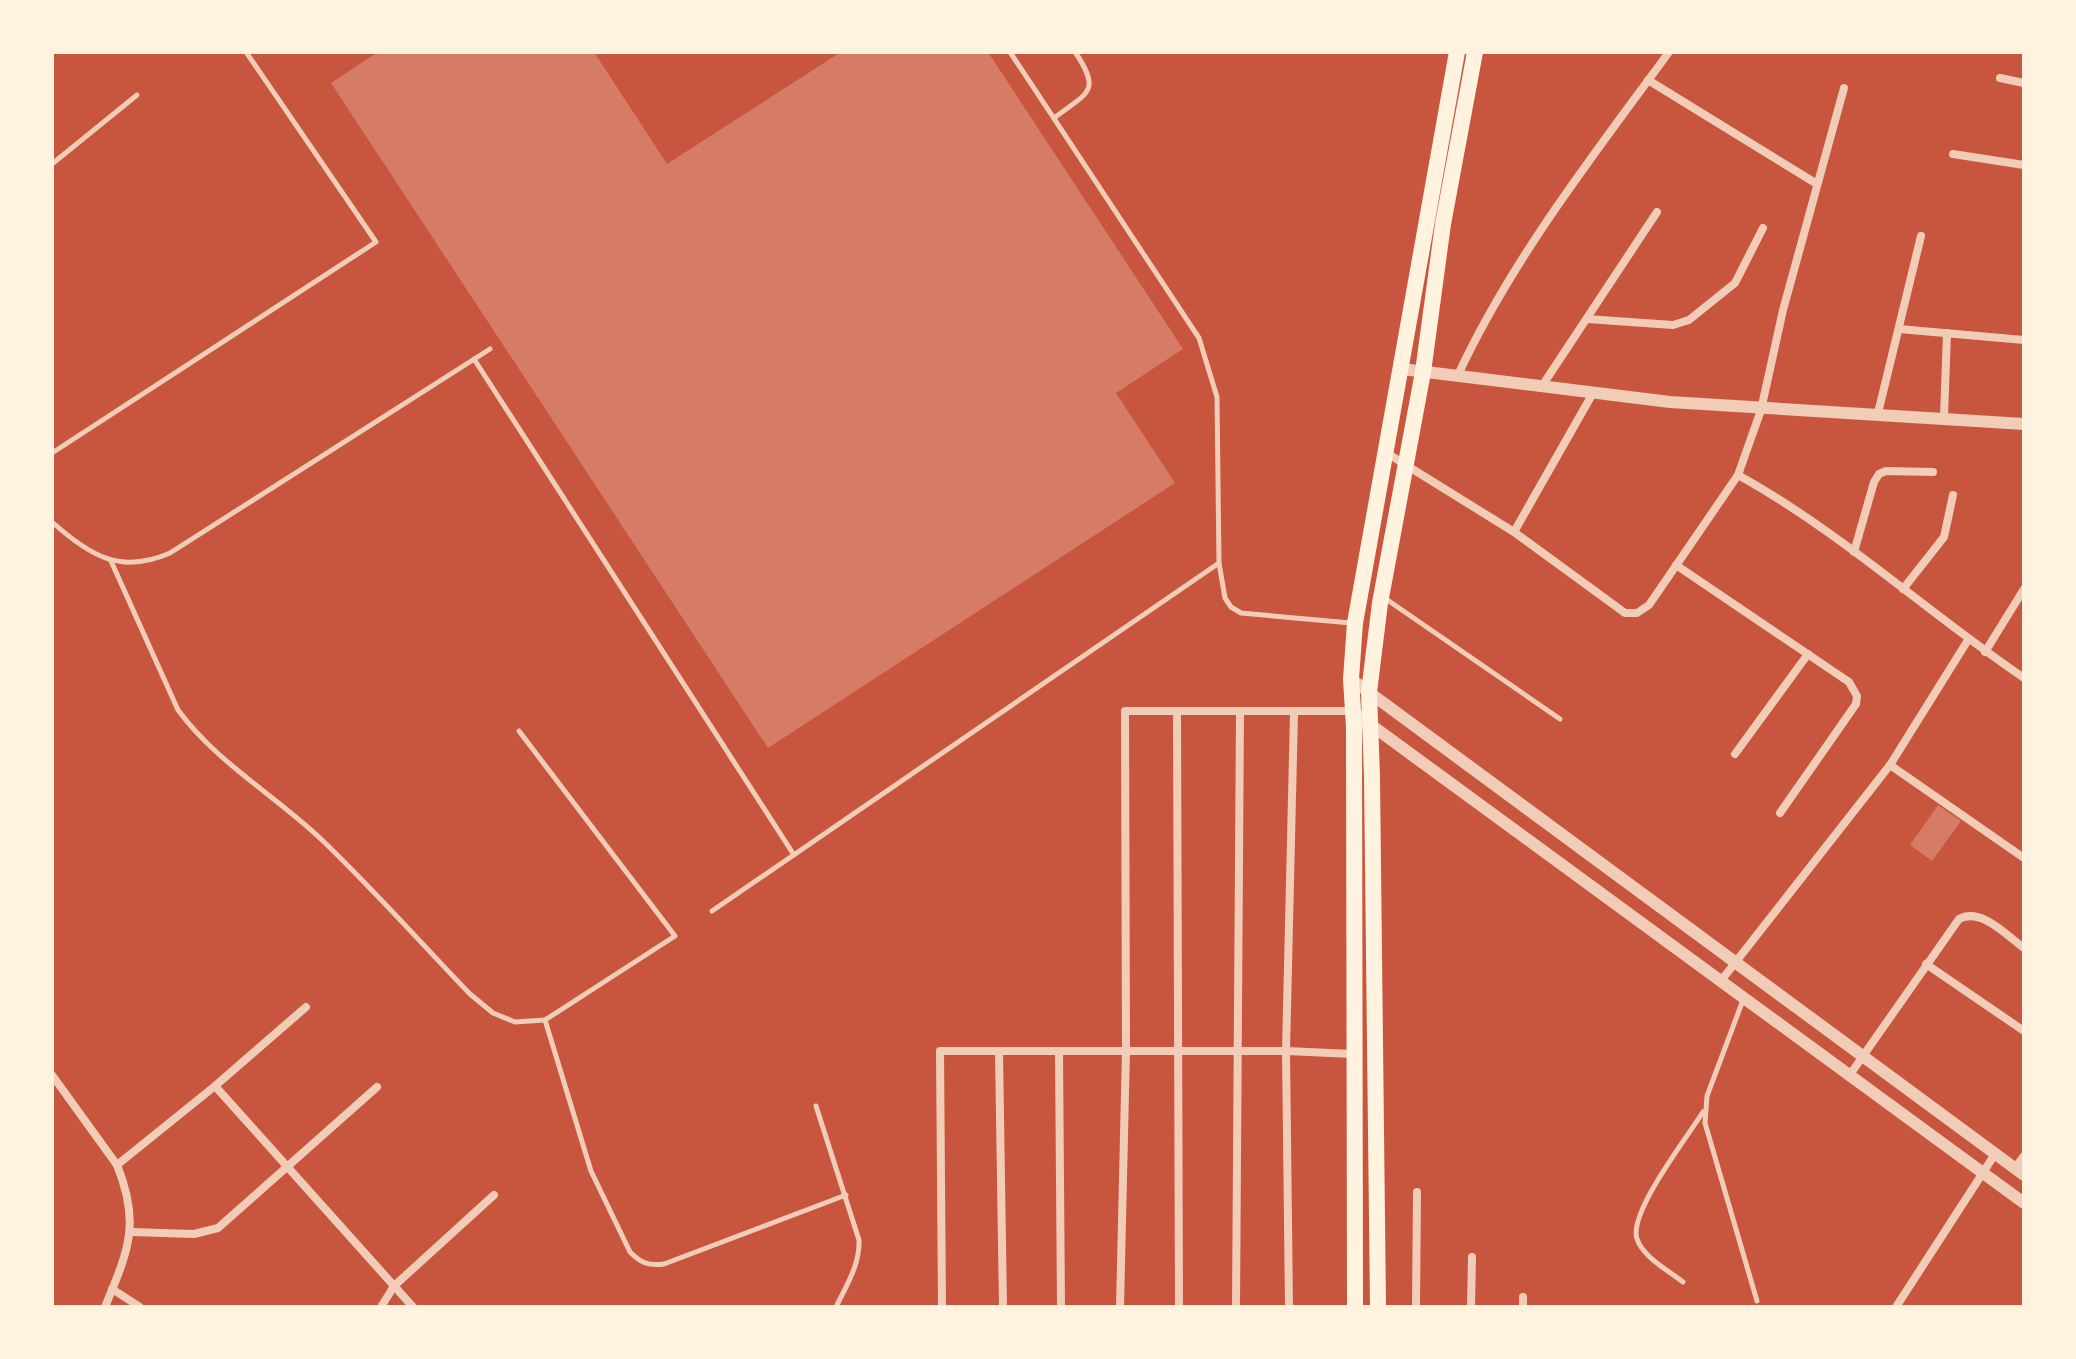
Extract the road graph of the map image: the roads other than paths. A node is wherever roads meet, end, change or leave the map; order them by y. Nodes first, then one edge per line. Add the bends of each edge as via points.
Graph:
1 (246, 52) edge
2 (1010, 52) edge
3 (1075, 52) edge
4 (1457, 52) edge
5 (1475, 52) edge
6 (1666, 52) edge
7 (2000, 78) dead end
8 (1648, 80) junction
9 (2024, 83) edge
10 (1844, 88) dead end
11 (137, 95) dead end
12 (1054, 118) junction
13 (1953, 154) dead end
14 (52, 164) edge
15 (2024, 165) edge
16 (1817, 184) junction
17 (1657, 212) dead end
18 (1763, 228) dead end
19 (1921, 236) dead end
20 (1587, 319) junction
21 (1899, 329) junction
22 (1947, 333) junction
23 (2024, 340) edge
24 (490, 349) dead end
25 (474, 359) junction
26 (1402, 369) junction
27 (1423, 372) junction
28 (1457, 377) junction
29 (1542, 386) junction
30 (1593, 393) junction
31 (1761, 410) junction
32 (1878, 413) junction
33 (1944, 417) junction
34 (2024, 424) edge
35 (1385, 452) junction
36 (52, 453) edge
37 (1407, 466) junction
38 (1933, 472) dead end
39 (1738, 475) junction
40 (1953, 495) dead end
41 (52, 522) edge
42 (1514, 532) junction
43 (1854, 552) junction
44 (111, 561) junction
45 (1219, 563) junction
46 (1676, 565) junction
47 (1903, 589) junction
48 (2024, 589) edge
49 (1382, 596) junction
50 (1355, 623) junction
51 (1968, 640) junction
52 (1985, 652) junction
53 (1808, 654) junction
54 (2024, 678) edge
55 (1351, 679) junction
56 (1369, 692) junction
57 (1177, 711) junction
58 (1352, 711) junction
59 (1240, 712) junction
60 (1294, 713) junction
61 (1560, 719) dead end
62 (1369, 725) junction
63 (519, 731) dead end
64 (1735, 754) dead end
65 (1890, 765) junction
66 (1780, 813) dead end
67 (794, 855) junction
68 (2024, 858) edge
69 (712, 911) dead end
70 (2024, 948) edge
71 (1736, 961) junction
72 (1926, 964) junction
73 (1720, 982) junction
74 (1744, 999) junction
75 (306, 1007) dead end
76 (545, 1020) junction
77 (2024, 1031) edge
78 (1126, 1050) junction
79 (1178, 1051) junction
80 (1238, 1051) junction
81 (1286, 1051) junction
82 (999, 1052) junction
83 (1059, 1052) junction
84 (1353, 1054) junction
85 (1863, 1056) junction
86 (52, 1075) edge
87 (1849, 1076) junction
88 (215, 1086) junction
89 (377, 1087) dead end
90 (1921, 1098) junction
91 (816, 1106) dead end
92 (1704, 1111) junction
93 (1907, 1118) junction
94 (1995, 1154) junction
95 (2024, 1156) edge
96 (117, 1165) junction
97 (288, 1167) junction
98 (2020, 1172) edge
99 (1983, 1173) junction
100 (1417, 1192) dead end
101 (494, 1195) dead end
102 (846, 1195) junction
103 (2024, 1203) edge
104 (131, 1232) junction
105 (1472, 1257) dead end
106 (1683, 1282) dead end
107 (394, 1286) junction
108 (112, 1289) junction
109 (1757, 1301) dead end
110 (105, 1307) edge
111 (140, 1307) edge
112 (381, 1307) edge
113 (413, 1307) edge
114 (836, 1307) edge
115 (942, 1307) edge
116 (1003, 1307) edge
117 (1061, 1307) edge
118 (1120, 1307) edge
119 (1179, 1307) edge
120 (1236, 1307) edge
121 (1289, 1307) edge
122 (1355, 1307) edge
123 (1378, 1307) edge
124 (1416, 1307) edge
125 (1471, 1307) edge
126 (1896, 1307) edge

1 - 36 lane via 376,242
2 - 12 lane
3 - 12 lane via 1089,73 1090,85
4 - 26 main road
5 - 27 main road
6 - 8 street
7 - 9 street
8 - 16 street
8 - 28 street via 1495,301
10 - 16 street
11 - 14 lane
12 - 45 lane via 1199,338 1217,397
13 - 15 street
16 - 31 street
17 - 20 street
18 - 20 street via 1735,283 1689,320 1673,325
19 - 21 street
20 - 29 street
21 - 22 street
21 - 32 street
22 - 23 street
22 - 33 street
24 - 25 lane
25 - 44 lane via 170,553 153,561
25 - 67 lane
26 - 27 street
26 - 35 main road
27 - 28 street
27 - 37 main road
28 - 29 street
29 - 30 street
30 - 31 street
30 - 42 street
31 - 32 street
31 - 39 street
32 - 33 street
33 - 34 street
35 - 37 street
35 - 50 main road
37 - 42 street
37 - 49 main road
38 - 43 street via 1879,474
39 - 43 street
39 - 46 street
40 - 47 street via 1944,537
41 - 44 lane
42 - 46 street via 1625,613 1649,605
43 - 47 street
44 - 76 lane via 192,730 322,839 493,1013 515,1022
45 - 50 lane via 1225,598 1241,613
45 - 67 lane
46 - 53 street
47 - 51 street
48 - 52 street
49 - 56 main road
49 - 61 lane
50 - 55 main road
51 - 52 street
51 - 65 street
52 - 54 street
53 - 64 street
53 - 66 street via 1849,682 1856,704
55 - 56 street
55 - 58 main road
56 - 62 main road
56 - 71 street
57 - 59 street
57 - 78 street via 1125,711
57 - 79 street
58 - 60 street
58 - 62 street
58 - 84 main road
59 - 60 street
59 - 80 street
60 - 81 street
62 - 73 street
62 - 123 main road
63 - 76 lane via 675,936
65 - 68 street
65 - 71 street
67 - 69 lane
70 - 72 street via 1981,917 1965,916 1954,923
71 - 73 street
71 - 85 street
72 - 77 street
72 - 85 street
73 - 74 street
74 - 87 street
74 - 92 lane
75 - 88 street
76 - 102 lane via 591,1171 639,1262 664,1264
78 - 79 street
78 - 83 street
78 - 118 street
79 - 80 street
79 - 119 street
80 - 81 street
80 - 120 street
81 - 84 street
81 - 121 street
82 - 83 street
82 - 115 street via 940,1051
82 - 116 street
83 - 117 street
84 - 122 main road
85 - 87 street
85 - 90 street
86 - 96 street
87 - 93 street
88 - 96 street
88 - 97 street
89 - 97 street
90 - 93 street
90 - 94 street
91 - 102 lane
92 - 106 lane via 1637,1223 1637,1239 1648,1254
92 - 109 lane
93 - 99 street
94 - 98 street
94 - 99 street
95 - 98 street
96 - 104 street
97 - 104 street via 218,1228 194,1234
97 - 107 street
99 - 103 street
99 - 126 street
100 - 124 street
101 - 107 street
102 - 114 lane via 860,1252
104 - 108 street
105 - 125 street
107 - 112 street
107 - 113 street
108 - 110 street
108 - 111 street

